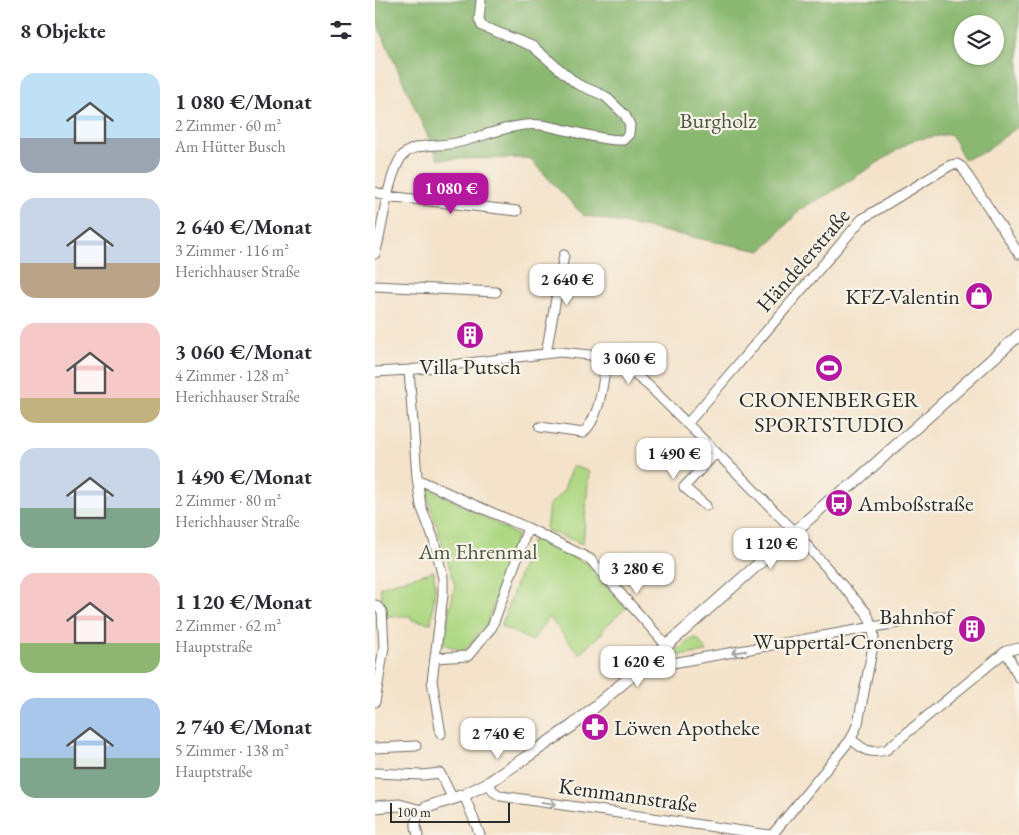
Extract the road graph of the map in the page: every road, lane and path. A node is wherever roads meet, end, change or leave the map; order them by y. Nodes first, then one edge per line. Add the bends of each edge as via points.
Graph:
1 (481, 0) edge
2 (375, 192) edge
3 (387, 196) junction
4 (517, 211) dead end
5 (375, 254) edge
6 (1019, 254) edge
7 (564, 255) dead end
8 (375, 286) edge
9 (497, 292) dead end
10 (1019, 335) edge
11 (546, 353) junction
12 (607, 360) junction
13 (409, 370) junction
14 (375, 371) edge
15 (687, 424) junction
16 (540, 427) dead end
17 (716, 453) junction
18 (417, 479) junction
19 (706, 506) dead end
20 (528, 528) junction
21 (795, 532) junction
22 (375, 605) edge
23 (943, 616) dead end
24 (873, 627) junction
25 (667, 646) junction
26 (1019, 648) edge
27 (1006, 651) junction
28 (655, 656) junction
29 (435, 658) junction
30 (1019, 678) edge
31 (375, 696) edge
32 (441, 734) dead end
33 (851, 739) junction
34 (416, 746) dead end
35 (375, 748) edge
36 (375, 773) edge
37 (488, 783) junction
38 (465, 795) junction
39 (453, 799) junction
40 (375, 807) edge
41 (421, 811) junction
42 (418, 835) edge
43 (480, 835) edge
44 (771, 835) edge

1 - 3 street via 479,19 482,26 532,46 577,84 605,96 625,115 630,125 629,134 623,140 607,140 539,125 504,128 455,144 415,148 400,158
2 - 3 street
3 - 4 street
3 - 5 street
6 - 15 street, Händelerstraße via 962,167 951,165 861,219
7 - 11 street
8 - 9 street
10 - 21 main road
11 - 12 street via 576,353
11 - 13 street
12 - 15 street via 630,370
12 - 16 street via 590,426 583,433
13 - 14 street
13 - 18 street
15 - 17 street
17 - 19 street via 684,487
17 - 21 street
18 - 20 street
18 - 29 street via 421,506 443,578
20 - 25 street via 590,559
20 - 29 street via 492,627 468,656
21 - 24 street via 866,612
21 - 25 main road
22 - 31 street via 382,611 383,647
23 - 24 street
24 -> 28 street via 667,664
24 - 33 street via 874,641 858,723
25 - 28 main road
26 - 27 street
27 - 30 street
27 - 33 street via 886,750 864,750
28 - 37 main road via 572,726
29 - 32 street via 432,681
33 - 44 street
34 - 35 street
36 - 39 street via 423,775 440,772
37 - 38 main road
37 -> 44 street, Kemmannstraße via 501,796
38 - 39 main road
38 - 43 street
39 - 41 main road
40 - 41 main road via 399,806
41 - 42 street via 416,826

